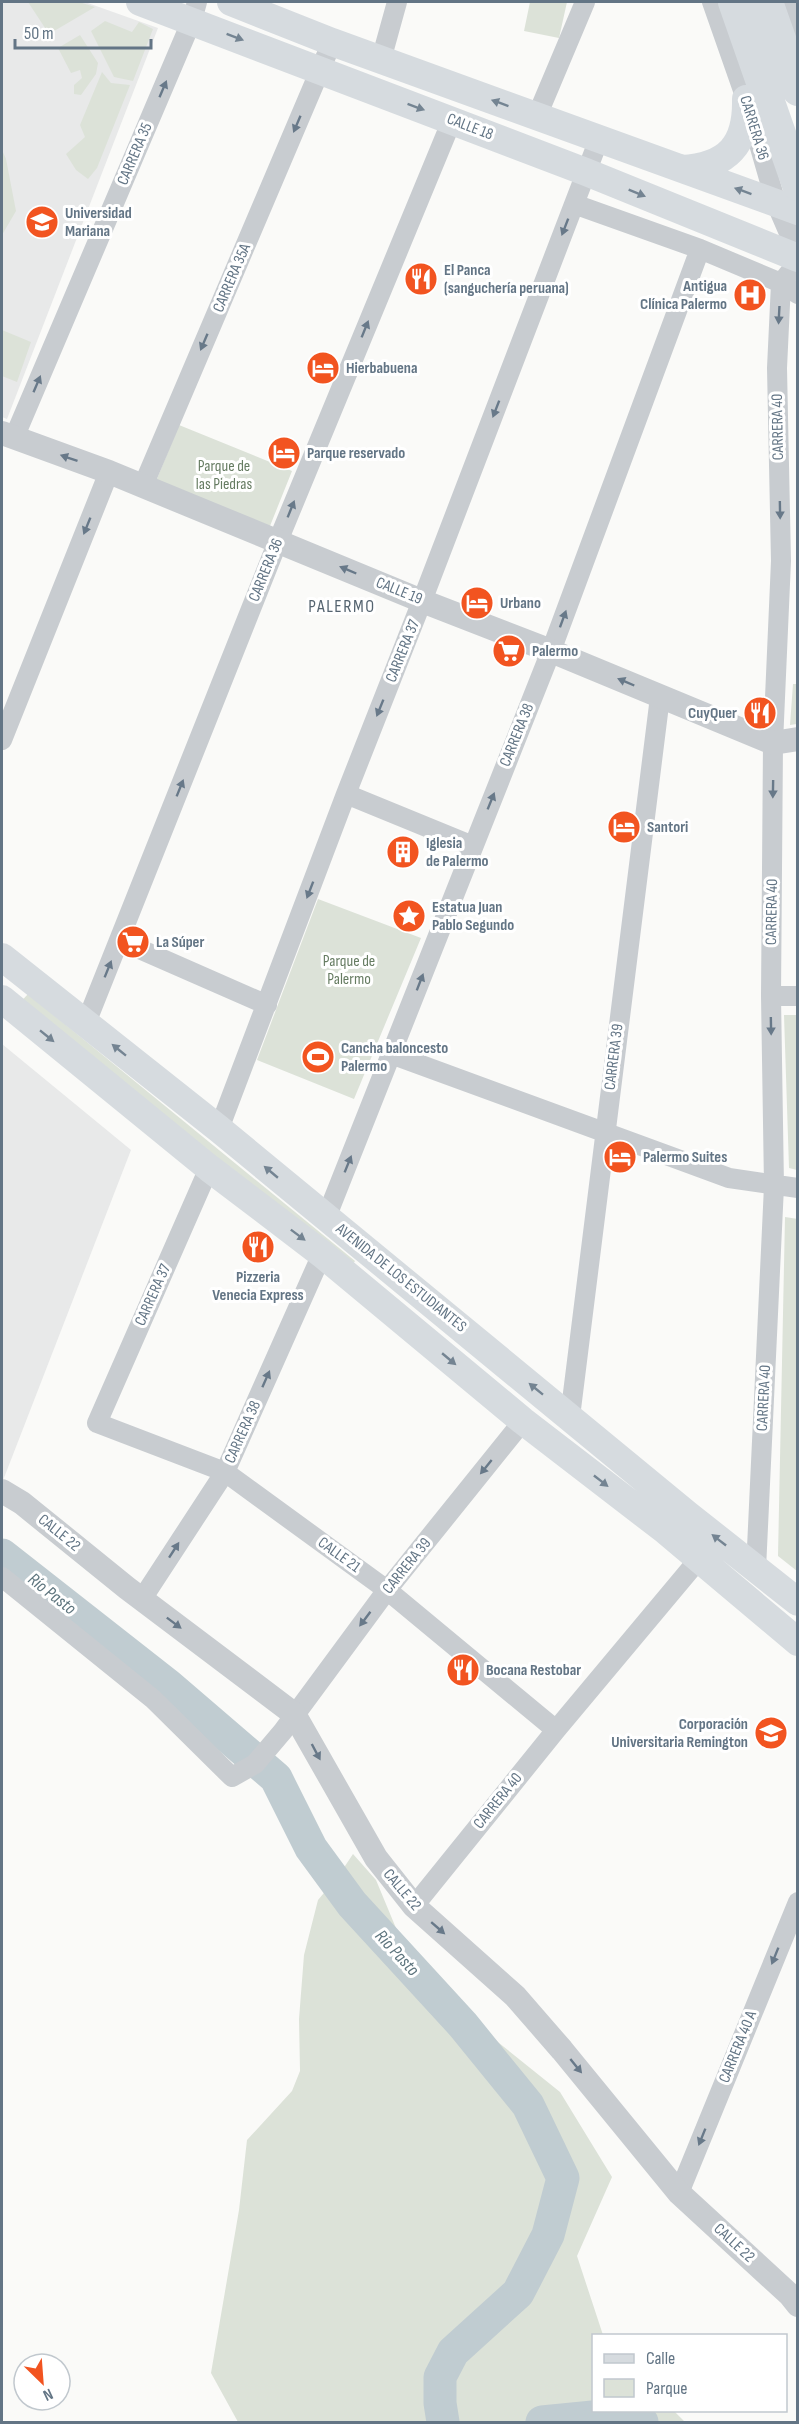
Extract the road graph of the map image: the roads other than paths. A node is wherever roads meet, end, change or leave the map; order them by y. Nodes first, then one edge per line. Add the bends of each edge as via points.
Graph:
1 (141, 2) edge
2 (231, 2) edge
3 (397, 2) edge
4 (585, 2) edge
5 (712, 2) edge
6 (734, 2) edge
7 (766, 2) edge
8 (786, 2) edge
9 (194, 11) edge
10 (798, 35) edge
11 (332, 42) junction
12 (381, 60) junction
13 (320, 70) junction
14 (798, 90) edge
15 (746, 99) junction
16 (537, 116) junction
17 (452, 120) junction
18 (599, 139) junction
19 (789, 148) edge
20 (682, 169) junction
21 (586, 172) junction
22 (790, 200) edge
23 (574, 204) junction
24 (700, 249) junction
25 (798, 258) edge
26 (781, 283) junction
27 (798, 294) edge
28 (8, 435) edge
29 (109, 472) junction
30 (143, 486) junction
31 (278, 541) junction
32 (789, 559) edge
33 (422, 601) junction
34 (551, 651) junction
35 (660, 697) junction
36 (798, 739) edge
37 (2, 740) edge
38 (773, 743) junction
39 (346, 794) junction
40 (473, 846) junction
41 (120, 940) junction
42 (2, 957) edge
43 (39, 987) junction
44 (771, 996) junction
45 (798, 996) edge
46 (6, 1002) edge
47 (267, 1005) junction
48 (86, 1023) junction
49 (391, 1054) junction
50 (219, 1129) junction
51 (605, 1133) junction
52 (209, 1168) junction
53 (774, 1186) junction
54 (798, 1188) edge
55 (327, 1218) junction
56 (322, 1254) junction
57 (397, 1275) junction
58 (380, 1300) junction
59 (570, 1418) junction
60 (523, 1421) junction
61 (96, 1423) joint
62 (225, 1472) junction
63 (2, 1491) edge
64 (699, 1559) junction
65 (756, 1569) junction
66 (2, 1576) edge
67 (387, 1590) junction
68 (134, 1593) junction
69 (798, 1602) edge
70 (798, 1642) edge
71 (288, 1722) junction
72 (556, 1730) junction
73 (798, 1902) edge
74 (414, 1906) junction
75 (679, 2193) junction
76 (796, 2297) edge

1 - 9 main road, CALLE 18
2 - 11 main road, CALLE 18
3 - 12 street
4 - 16 street
5 - 15 street, CARRERA 36
6 - 19 main road
7 - 14 main road
8 - 10 street
9 -> 13 main road, CALLE 18
28 -> 9 street, CARRERA 35
11 - 12 main road, CALLE 18
11 - 13 street, CARRERA 35A
16 -> 12 main road, CALLE 18
13 -> 17 main road, CALLE 18
13 -> 30 street, CARRERA 35A
15 - 20 main road via 746,121 739,141 724,158 704,167
15 - 22 street, CARRERA 36
16 - 18 main road, CALLE 18
17 - 21 main road, CALLE 18
31 -> 17 street, CARRERA 36
18 - 20 main road, CALLE 18
18 - 21 street, CARRERA 37
19 - 22 main road
22 -> 20 main road, CALLE 18
21 - 23 street, CARRERA 37
21 -> 25 main road, CALLE 18
22 - 25 street, CARRERA 36
23 - 24 street
23 -> 33 street, CARRERA 37
24 - 26 street
34 -> 24 street, CARRERA 38
25 - 26 street
26 - 27 street
26 -> 32 street, CARRERA 40 via 777,369
29 -> 28 street, CALLE 19
29 - 30 street, CALLE 19
29 -> 37 street
30 - 31 street, CALLE 19
33 -> 31 street, CALLE 19
41 -> 31 street, CARRERA 36
32 - 38 street, CARRERA 40
33 - 34 street, CALLE 19
33 -> 39 street, CARRERA 37
35 -> 34 street, CALLE 19
40 -> 34 street, CARRERA 38
35 - 38 street, CALLE 19
35 - 51 street, CARRERA 39
36 - 38 street
38 -> 44 street, CARRERA 40
39 - 40 street
39 -> 47 street, CARRERA 37
49 -> 40 street, CARRERA 38
41 - 47 street
48 -> 41 street, CARRERA 36
42 - 43 main road, AVENIDA DE LOS ESTUDIANTES
43 - 46 main road via 23,982 14,984 8,989
43 - 48 main road, AVENIDA DE LOS ESTUDIANTES
44 - 45 street
44 -> 53 street, CARRERA 40
46 -> 52 main road, AVENIDA DE LOS ESTUDIANTES
47 - 50 street, CARRERA 37
50 -> 48 main road, AVENIDA DE LOS ESTUDIANTES
49 - 51 street
55 -> 49 street, CARRERA 38
55 -> 50 main road, AVENIDA DE LOS ESTUDIANTES
51 - 53 street via 729,1178
51 - 59 street, CARRERA 39
52 -> 56 main road, AVENIDA DE LOS ESTUDIANTES
52 - 61 street, CARRERA 37
53 - 54 street
53 - 65 street, CARRERA 40
55 - 57 main road, AVENIDA DE LOS ESTUDIANTES
56 - 58 main road, AVENIDA DE LOS ESTUDIANTES
62 -> 56 street, CARRERA 38
57 - 58 main road via 401,1281 400,1294 389,1303
59 -> 57 main road, AVENIDA DE LOS ESTUDIANTES
58 -> 60 main road, AVENIDA DE LOS ESTUDIANTES
65 -> 59 main road, AVENIDA DE LOS ESTUDIANTES
60 -> 64 main road, AVENIDA DE LOS ESTUDIANTES
60 -> 67 street, CARRERA 39
61 - 62 street, CALLE 21
62 - 67 street, CALLE 21
68 -> 62 street, CARRERA 38
63 - 68 street, CALLE 22
64 - 70 main road, AVENIDA DE LOS ESTUDIANTES
64 - 72 street, CARRERA 40
65 - 69 main road, AVENIDA DE LOS ESTUDIANTES
66 - 71 street, CARRERA 39 via 153,1699 232,1777 255,1764
67 -> 71 street, CARRERA 39
67 - 72 street, CALLE 21
68 -> 71 street, CALLE 22
71 -> 74 street, CALLE 22 via 376,1858
72 - 74 street, CARRERA 40
73 -> 75 street, CARRERA 40 A
74 -> 75 street, CALLE 22 via 515,1996
75 - 76 street, CALLE 22

